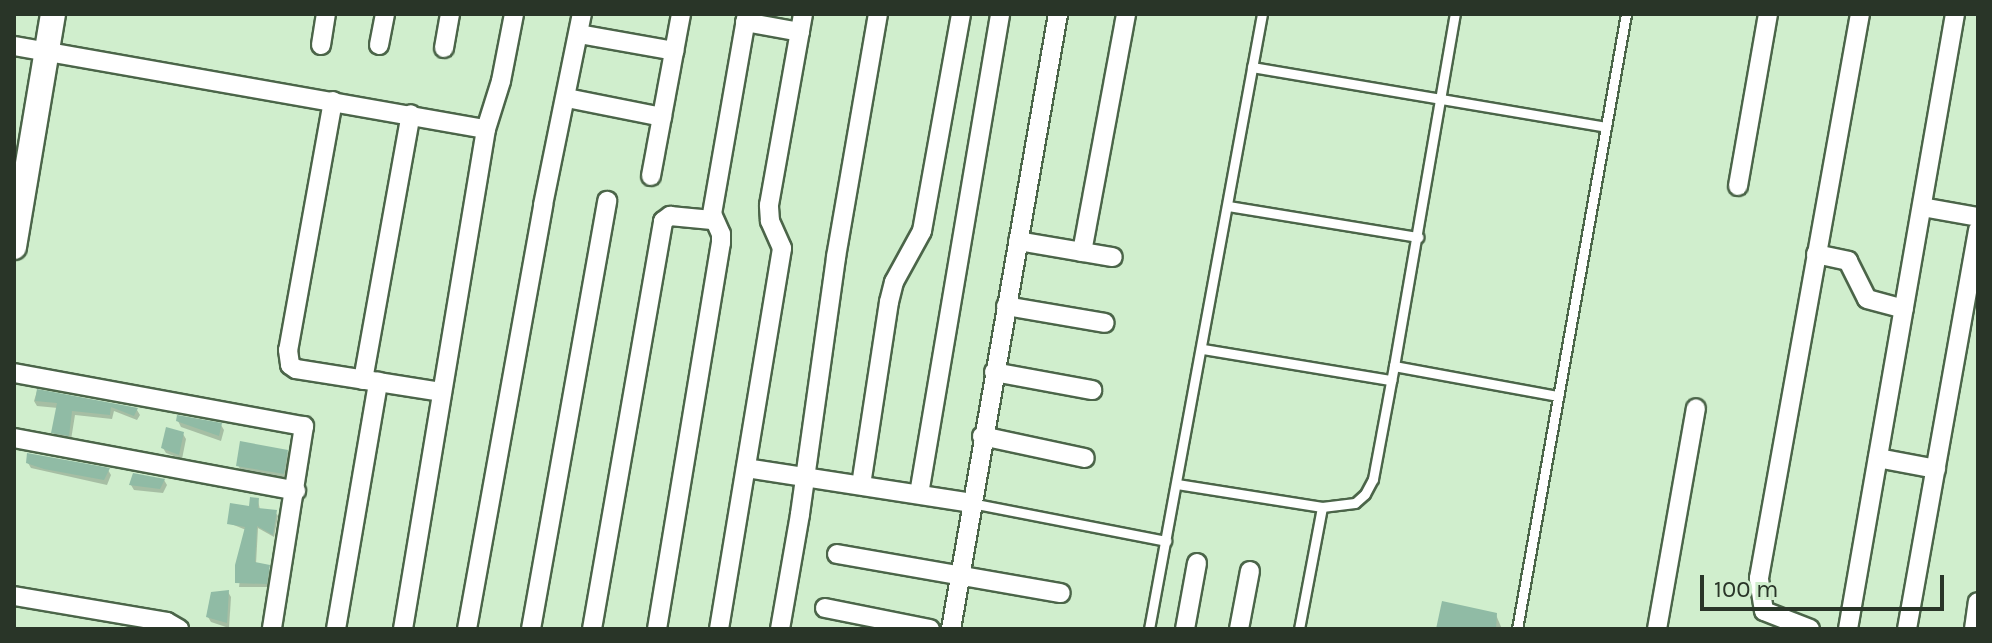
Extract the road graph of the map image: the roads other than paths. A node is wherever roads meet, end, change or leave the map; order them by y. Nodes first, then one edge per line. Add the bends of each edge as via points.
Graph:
1 (53, 14) edge
2 (326, 14) edge
3 (385, 14) edge
4 (450, 14) edge
5 (514, 14) edge
6 (582, 14) edge
7 (681, 14) edge
8 (878, 14) edge
9 (961, 14) edge
10 (1000, 14) edge
11 (1058, 14) edge
12 (1126, 14) edge
13 (1262, 14) edge
14 (1455, 14) edge
15 (1626, 14) edge
16 (1768, 14) edge
17 (1860, 14) edge
18 (1955, 14) edge
19 (746, 18) edge
20 (802, 23) edge
21 (579, 34) junction
22 (321, 45) dead end
23 (379, 45) dead end
24 (14, 46) edge
25 (444, 48) dead end
26 (46, 51) junction
27 (674, 51) junction
28 (1252, 67) junction
29 (567, 98) junction
30 (1441, 99) junction
31 (333, 101) junction
32 (411, 114) junction
33 (662, 117) junction
34 (1606, 127) junction
35 (486, 129) junction
36 (22, 145) edge
37 (651, 176) dead end
38 (1738, 186) dead end
39 (607, 201) dead end
40 (1228, 206) junction
41 (1922, 207) junction
42 (1978, 217) edge
43 (712, 220) junction
44 (1978, 230) edge
45 (15, 233) edge
46 (1418, 237) junction
47 (1018, 241) junction
48 (1082, 252) junction
49 (1816, 254) junction
50 (1113, 257) dead end
51 (1006, 306) junction
52 (1904, 309) junction
53 (1105, 323) dead end
54 (1203, 349) junction
55 (1394, 366) junction
56 (994, 372) junction
57 (14, 373) edge
58 (1391, 380) junction
59 (371, 381) junction
60 (1092, 390) dead end
61 (442, 392) junction
62 (1558, 396) junction
63 (1696, 408) dead end
64 (982, 436) junction
65 (14, 438) edge
66 (1085, 458) dead end
67 (1878, 458) junction
68 (746, 468) junction
69 (1936, 469) junction
70 (805, 479) junction
71 (1177, 484) junction
72 (861, 485) junction
73 (296, 491) junction
74 (919, 494) junction
75 (971, 503) junction
76 (1322, 507) junction
77 (1166, 541) junction
78 (837, 554) dead end
79 (1197, 563) dead end
80 (1250, 571) dead end
81 (959, 576) junction
82 (1061, 593) dead end
83 (14, 596) edge
84 (1978, 602) edge
85 (825, 608) dead end
86 (179, 629) edge
87 (272, 629) edge
88 (336, 629) edge
89 (403, 629) edge
90 (467, 629) edge
91 (531, 629) edge
92 (592, 629) edge
93 (657, 629) edge
94 (719, 629) edge
95 (780, 629) edge
96 (930, 629) edge
97 (951, 629) edge
98 (1149, 629) edge
99 (1185, 629) edge
100 (1239, 629) edge
101 (1299, 629) edge
102 (1517, 629) edge
103 (1657, 629) edge
104 (1810, 629) edge
105 (1848, 629) edge
106 (1907, 629) edge
107 (1974, 629) edge

1 - 26 street
2 - 22 street
3 - 23 street
4 - 25 street
5 - 35 street
6 - 21 street
7 - 27 street
8 - 70 street via 814,392
9 - 72 street via 922,231 889,302
10 - 74 street
11 - 47 street
12 - 48 street
13 - 28 lane
14 - 30 lane
15 - 34 lane
16 - 38 street
17 - 49 street
18 - 41 street
19 - 20 street
19 - 43 street
20 - 68 street via 769,205 782,248
21 - 27 street
21 - 29 street
24 - 26 street
26 - 31 street
26 - 36 street
27 - 33 street
28 - 30 lane
28 - 40 lane
29 - 33 street
29 - 90 street
30 - 34 lane
30 - 46 lane
31 - 32 street
31 - 59 street via 288,358 296,369
32 - 35 street
32 - 59 street
33 - 37 street
34 - 62 lane
35 - 61 street
36 - 45 street
39 - 91 street
40 - 46 lane
40 - 54 lane
41 - 42 street
41 - 52 street
43 - 92 street via 670,216 663,221
43 - 93 street via 721,243
44 - 69 street
46 - 55 lane
47 - 48 street
47 - 51 street
48 - 50 street
49 - 52 street via 1848,261 1867,299
49 - 104 street via 1758,593 1764,611
51 - 53 street
51 - 56 street
52 - 67 street
54 - 58 lane
54 - 71 lane
55 - 58 lane
55 - 62 lane
56 - 60 street
56 - 64 street
57 - 73 street via 299,423 306,432
58 - 76 lane via 1373,479 1365,494 1355,503
59 - 61 street
59 - 88 street
61 - 89 street
62 - 102 lane
63 - 103 street
64 - 66 street
64 - 75 street
65 - 73 street
67 - 69 street
67 - 105 street
68 - 70 street
68 - 94 street
69 - 106 street
70 - 72 street
70 - 95 street
71 - 76 lane
71 - 77 lane
72 - 74 street
73 - 87 street
74 - 75 street
75 - 77 lane
75 - 81 street
76 - 101 lane
77 - 98 lane
78 - 81 street
79 - 99 street
80 - 100 street
81 - 82 street
81 - 97 street
83 - 86 street via 167,622
84 - 107 street
85 - 96 street

